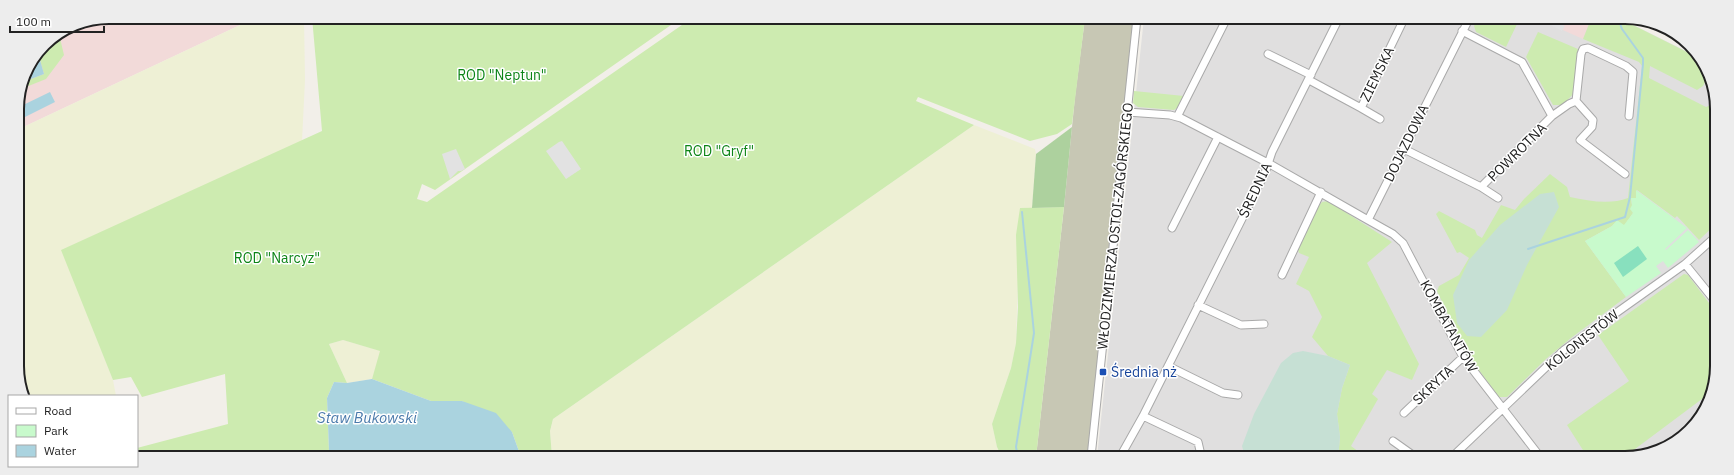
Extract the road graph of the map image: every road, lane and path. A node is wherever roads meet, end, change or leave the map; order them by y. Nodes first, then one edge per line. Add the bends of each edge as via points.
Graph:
1 (1136, 24) edge
2 (1224, 24) edge
3 (1335, 24) edge
4 (1401, 24) edge
5 (1466, 24) edge
6 (1462, 31) junction
7 (1268, 54) dead end
8 (1310, 78) junction
9 (1576, 101) junction
10 (1361, 108) junction
11 (1127, 112) junction
12 (1552, 116) junction
13 (1629, 116) dead end
14 (1177, 117) junction
15 (1380, 119) dead end
16 (1218, 137) junction
17 (1404, 149) junction
18 (1268, 163) junction
19 (1624, 174) dead end
20 (1481, 188) junction
21 (1321, 192) junction
22 (1498, 198) dead end
23 (1368, 220) junction
24 (1172, 228) dead end
25 (1710, 242) edge
26 (1685, 264) junction
27 (1282, 275) dead end
28 (1710, 295) edge
29 (1198, 305) junction
30 (1264, 324) dead end
31 (1462, 358) junction
32 (1168, 366) junction
33 (1238, 395) dead end
34 (1502, 409) junction
35 (1404, 413) dead end
36 (1143, 416) junction
37 (1393, 441) dead end
38 (1093, 451) edge
39 (1123, 451) edge
40 (1200, 451) edge
41 (1407, 451) edge
42 (1458, 451) edge
43 (1535, 451) edge

1 - 11 street, WŁODZIMIERZA OSTOI-ZAGÓRSKIEGO
2 - 14 street
3 - 8 street, ŚREDNIA
4 - 10 street, ZIEMSKA
5 - 6 street, DOJAZDOWA
6 - 12 street, POWROTNA via 1522,62
6 - 17 street, DOJAZDOWA
7 - 8 street
8 - 10 street, ZIEMSKA
8 - 18 street, ŚREDNIA
9 - 12 street, POWROTNA
9 - 13 street via 1581,54 1583,49 1588,48 1633,72
9 - 19 street via 1593,120 1592,127 1580,140
10 - 15 street, ZIEMSKA
11 - 14 street
11 - 38 street, WŁODZIMIERZA OSTOI-ZAGÓRSKIEGO
12 - 20 street, POWROTNA
14 - 16 street
16 - 18 street
16 - 24 street
17 - 20 street, POWROTNA
17 - 23 street, DOJAZDOWA
18 - 21 street
18 - 29 street, ŚREDNIA
20 - 22 street, POWROTNA
21 - 23 street
21 - 27 street
23 - 31 street, KOMBATANTÓW via 1394,234 1403,243
25 - 26 street, KOLONISTÓW
26 - 28 street
26 - 34 street, KOLONISTÓW via 1564,350
29 - 30 street via 1241,326
29 - 32 street, ŚREDNIA
31 - 34 street, KOMBATANTÓW
31 - 35 street, SKRYTA
32 - 33 street via 1223,393
32 - 36 street, ŚREDNIA
34 - 42 street, KOLONISTÓW
34 - 43 street, KOMBATANTÓW
36 - 39 street, ŚREDNIA
36 - 40 street via 1198,442
37 - 41 street

